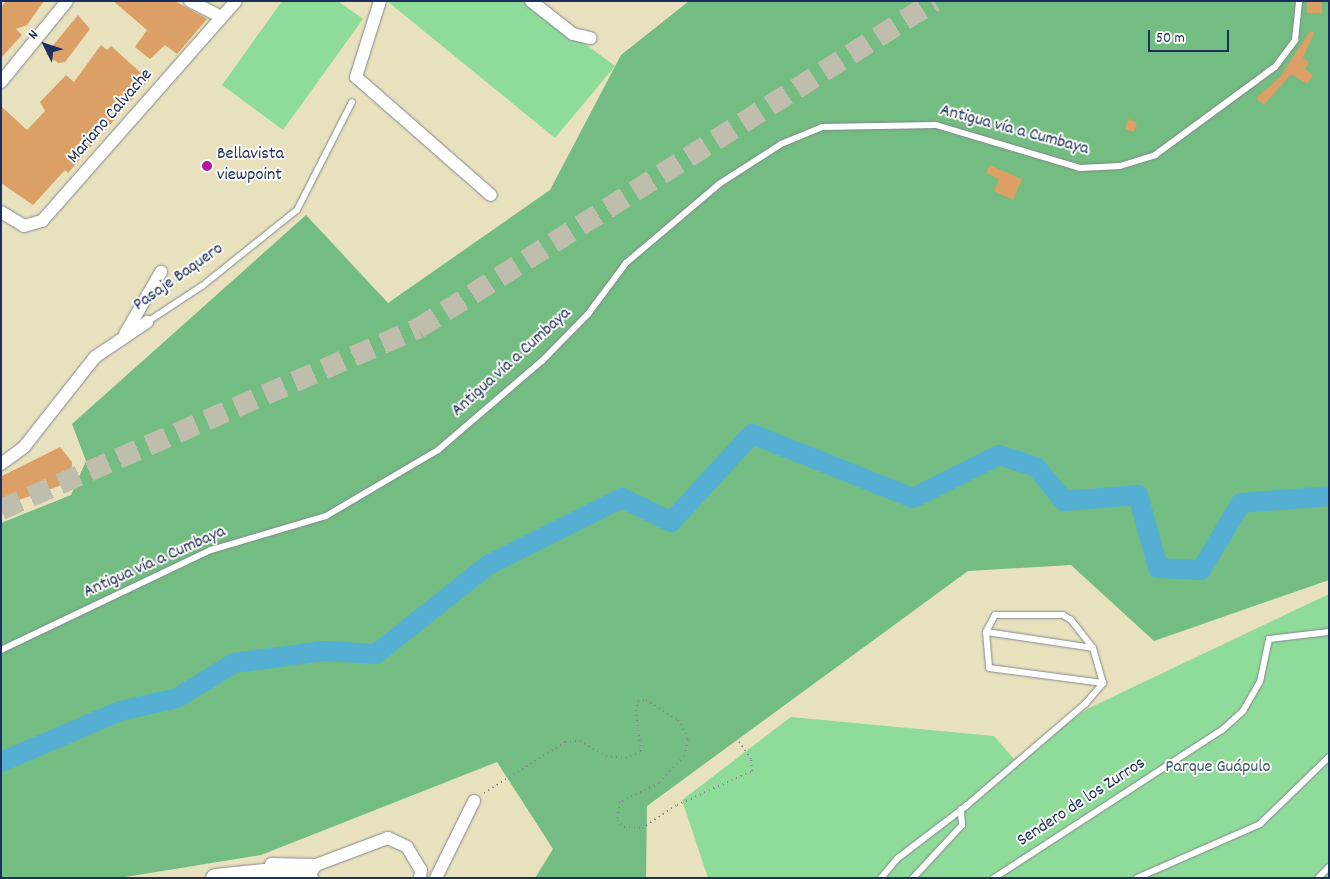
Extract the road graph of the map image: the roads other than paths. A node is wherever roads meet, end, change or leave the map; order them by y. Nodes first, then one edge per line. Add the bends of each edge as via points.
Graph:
1 (67, 1) edge
2 (190, 1) edge
3 (236, 1) edge
4 (380, 1) edge
5 (531, 1) edge
6 (1299, 1) edge
7 (221, 17) junction
8 (591, 38) dead end
9 (1, 82) edge
10 (352, 102) dead end
11 (491, 195) dead end
12 (1, 212) edge
13 (161, 272) dead end
14 (147, 322) joint
15 (124, 336) junction
16 (1, 464) edge
17 (986, 632) junction
18 (1329, 632) edge
19 (1093, 648) junction
20 (1, 650) edge
21 (1103, 683) junction
22 (1329, 757) edge
23 (474, 801) road end
24 (961, 810) junction
25 (1329, 867) edge
26 (310, 873) edge
27 (215, 878) edge
28 (420, 878) edge
29 (436, 878) edge
30 (881, 878) edge
31 (913, 878) edge
32 (994, 878) edge
33 (1137, 878) edge
34 (1318, 878) edge

1 - 9 street
2 - 7 street
3 - 7 street, Mariano Calvache
4 - 11 street via 356,77
5 - 8 street via 573,34
6 - 20 lane, Antigua vía a Cumbaya via 1295,40 1275,67 1156,155 1120,166 1080,168 936,124 822,127 781,144 719,184 626,263 588,314 542,361 438,450 326,516 211,550
7 - 12 street, Mariano Calvache via 42,221 24,226
10 - 14 lane, Pasaje Baquero via 297,210 202,286
13 - 15 street
14 - 15 street, Pasaje Baquero
15 - 16 street, Pasaje Baquero via 95,357 24,447
17 - 19 lane
17 - 19 lane via 1002,612 1063,615
17 - 21 lane via 989,668
18 - 32 lane, Sendero de los Zurros via 1269,639 1260,682 1243,711 1222,730
19 - 21 lane
21 - 24 lane via 1085,704
22 - 33 lane via 1260,824
23 - 29 street
24 - 30 lane via 912,846
24 - 31 lane via 962,825
25 - 34 lane
26 - 27 main road via 284,870
26 - 28 street via 388,838 407,848 421,870

